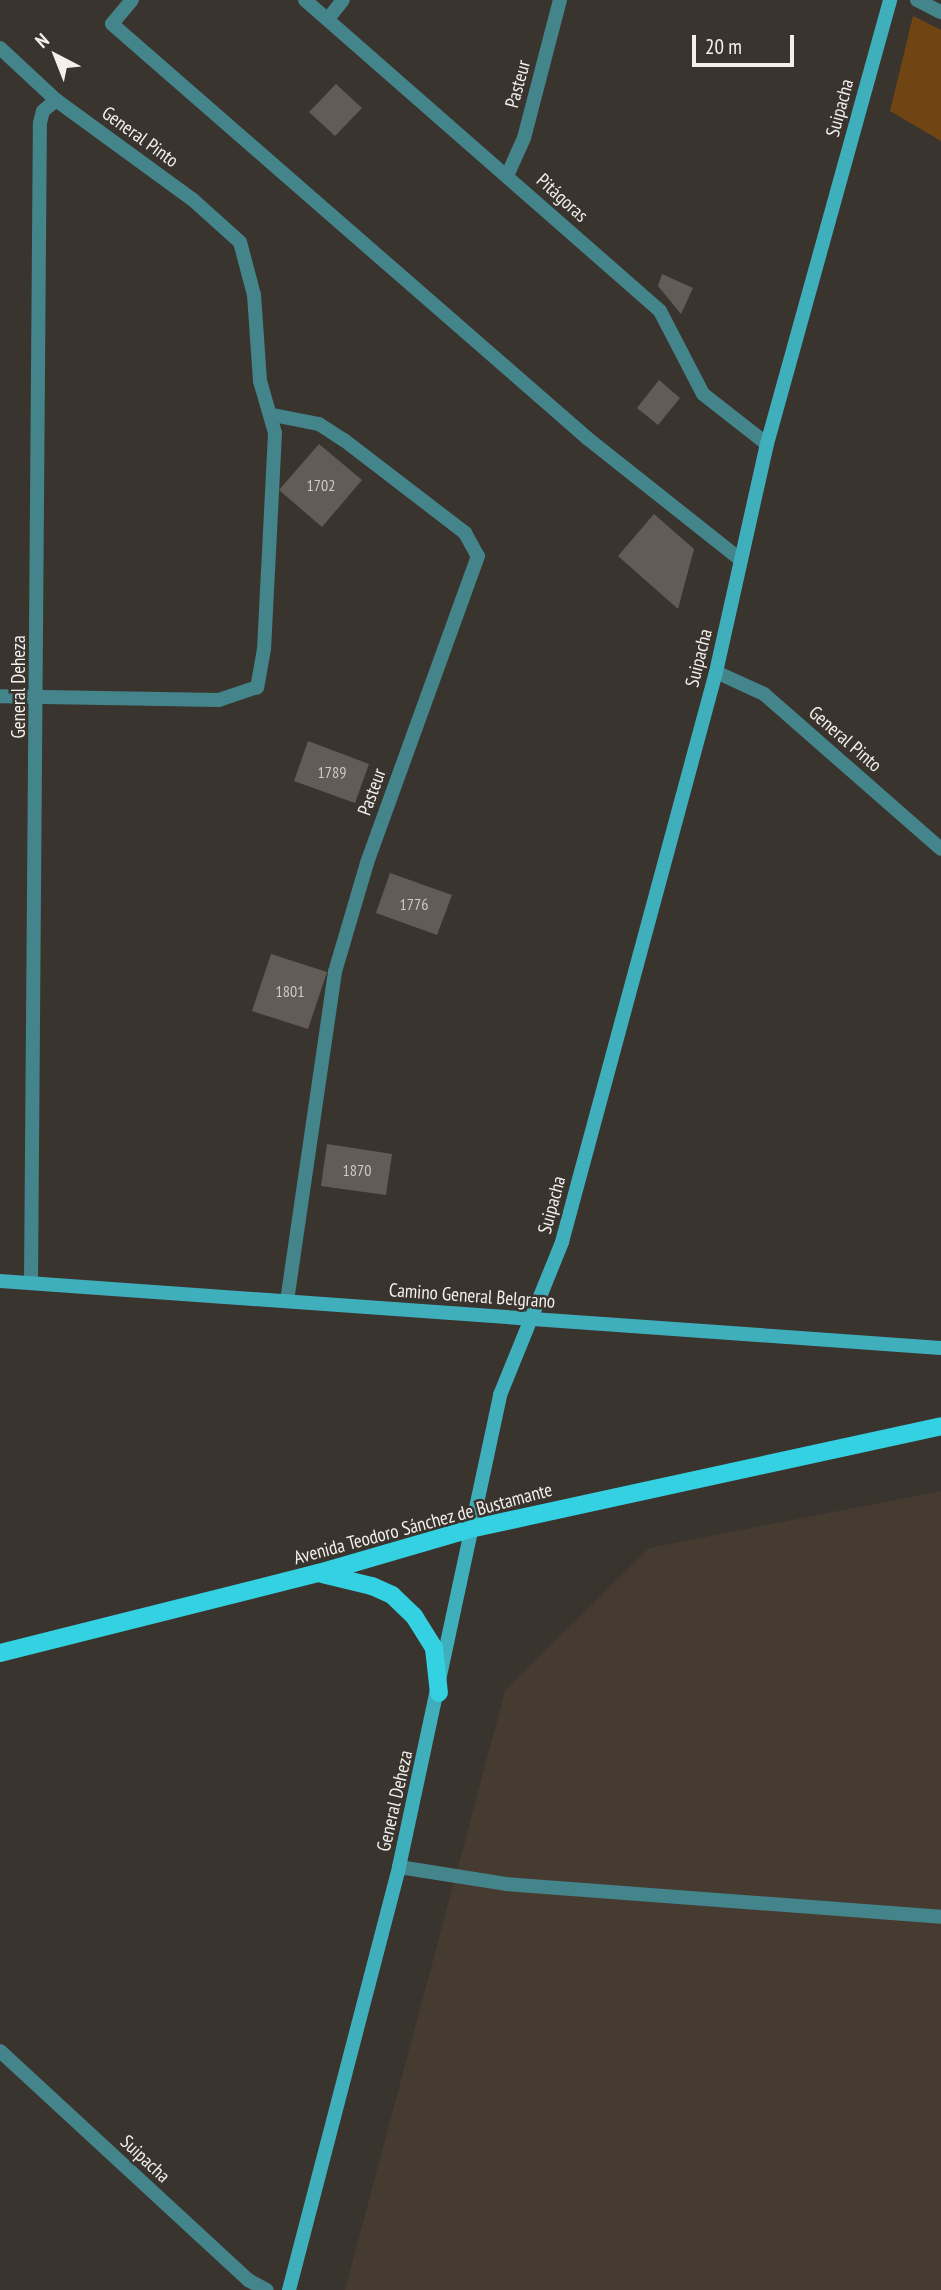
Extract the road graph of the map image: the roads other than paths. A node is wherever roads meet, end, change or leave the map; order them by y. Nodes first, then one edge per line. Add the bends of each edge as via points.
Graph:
1 (132, 0) edge
2 (305, 0) edge
3 (343, 0) edge
4 (560, 0) edge
5 (890, 0) edge
6 (917, 0) edge
7 (941, 12) edge
8 (328, 19) junction
9 (0, 48) edge
10 (56, 100) junction
11 (507, 176) junction
12 (273, 415) junction
13 (767, 444) junction
14 (741, 560) junction
15 (716, 673) junction
16 (0, 696) edge
17 (39, 696) junction
18 (941, 849) edge
19 (0, 1281) edge
20 (32, 1282) junction
21 (287, 1301) junction
22 (529, 1320) junction
23 (941, 1348) edge
24 (941, 1426) edge
25 (470, 1530) junction
26 (319, 1573) junction
27 (0, 1653) edge
28 (439, 1693) junction
29 (399, 1867) junction
30 (941, 1917) edge
31 (0, 2051) edge
32 (267, 2290) edge
33 (289, 2290) edge

1 - 14 street via 112,24 587,438
2 - 8 street, Pitágoras
3 - 8 street
4 - 11 street, Pasteur via 524,138
5 - 13 street, Suipacha
6 - 7 street
8 - 11 street, Pitágoras
9 - 10 street, General Pinto
10 - 12 street, General Pinto via 219,221 240,242 247,263 260,381
10 - 17 street, General Deheza via 43,111 40,123
11 - 13 street, Pitágoras via 660,311 703,394
12 - 17 street via 264,649 257,687 219,701
12 - 21 street, Pasteur via 319,424 344,440 465,533 478,556 366,863 335,972
13 - 14 street, Suipacha
14 - 15 street, Suipacha
15 - 18 street, General Pinto via 764,694
15 - 22 street, Suipacha via 562,1242
16 - 17 street
17 - 20 street, General Deheza
19 - 20 street, Camino General Belgrano
20 - 21 street, Camino General Belgrano
21 - 22 street, Camino General Belgrano
22 - 23 street, Camino General Belgrano
22 - 25 street, General Deheza via 500,1395
24 - 25 main road, Avenida Teodoro Sánchez de Bustamante
25 - 26 main road, Avenida Teodoro Sánchez de Bustamante
25 - 28 street, General Deheza
26 - 27 main road, Avenida Teodoro Sánchez de Bustamante
26 - 28 main road via 392,1595 414,1616 434,1648
28 - 29 street, General Deheza
29 - 30 street via 506,1884
29 - 33 street, General Deheza
31 - 32 street, Suipacha via 248,2280

